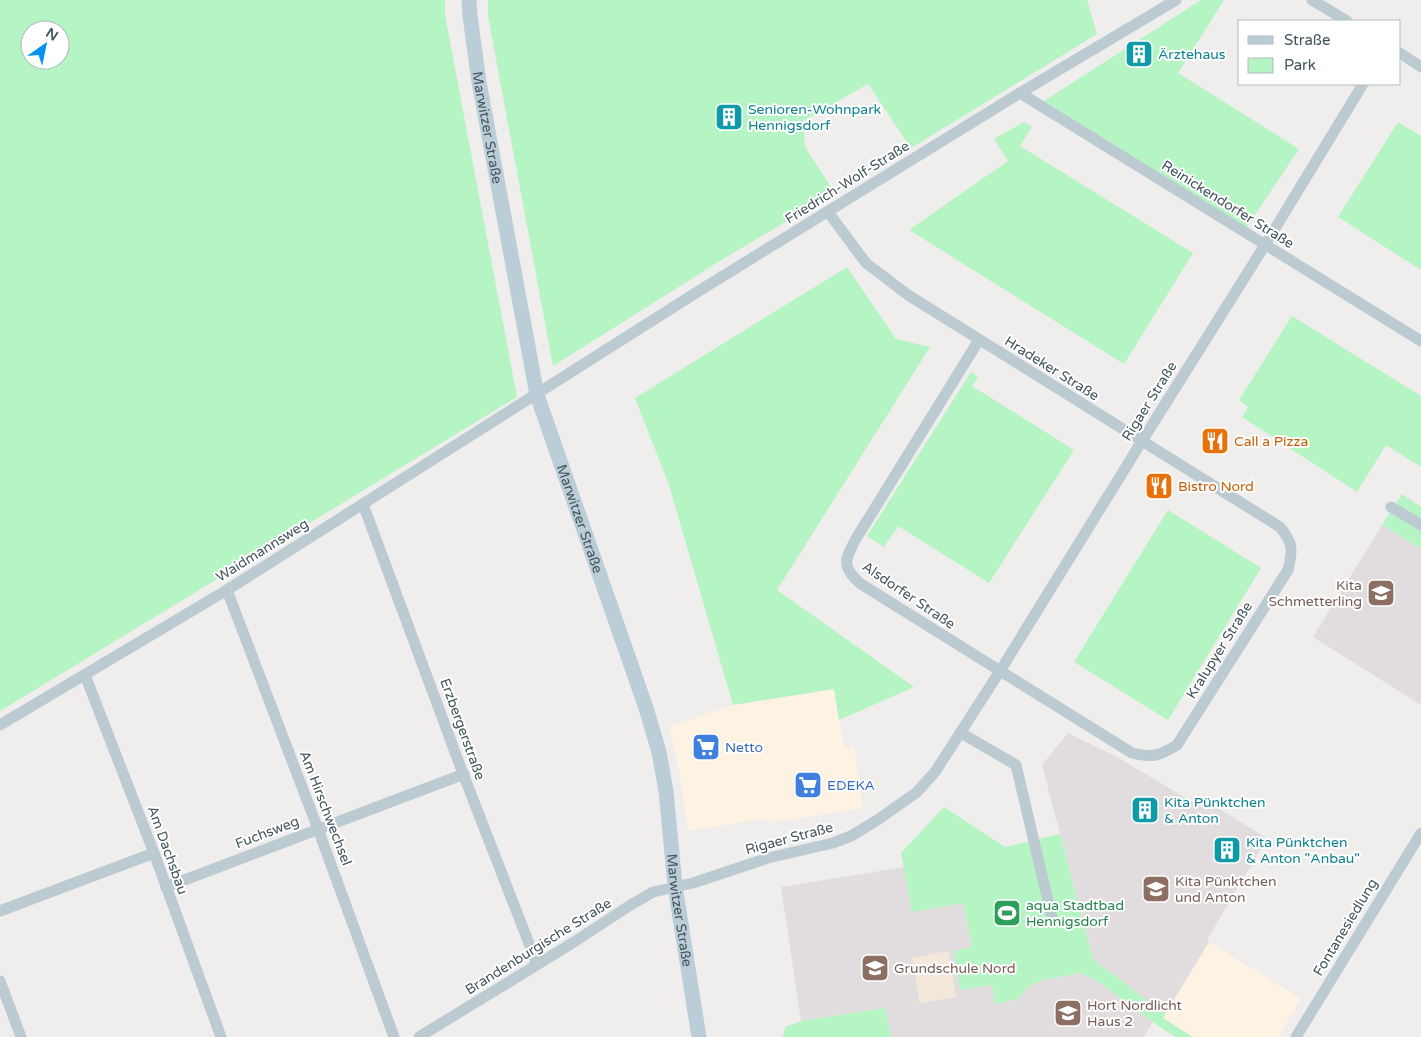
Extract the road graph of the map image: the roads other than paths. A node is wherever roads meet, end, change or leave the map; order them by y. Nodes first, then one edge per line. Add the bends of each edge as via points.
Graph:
1 (469, 0) edge
2 (1176, 0) edge
3 (1312, 0) edge
4 (1345, 20) edge
5 (1401, 54) edge
6 (1421, 67) edge
7 (1362, 85) edge
8 (1020, 93) junction
9 (828, 212) junction
10 (1265, 245) junction
11 (979, 340) junction
12 (1421, 341) edge
13 (537, 395) junction
14 (1142, 441) junction
15 (363, 504) junction
16 (1391, 507) dead end
17 (1421, 525) edge
18 (1280, 527) joint
19 (227, 590) junction
20 (1000, 671) junction
21 (85, 675) junction
22 (0, 725) edge
23 (961, 733) junction
24 (1132, 753) joint
25 (464, 774) junction
26 (318, 828) junction
27 (1421, 833) edge
28 (154, 852) junction
29 (675, 886) junction
30 (166, 888) junction
31 (0, 911) edge
32 (1052, 922) dead end
33 (537, 964) junction
34 (0, 981) edge
35 (21, 1037) edge
36 (222, 1037) edge
37 (394, 1037) edge
38 (419, 1037) edge
39 (699, 1037) edge
40 (1296, 1037) edge

1 - 13 main road, Marwitzer Straße via 479,82
2 - 8 street, Friedrich-Wolf-Straße
3 - 4 street
5 - 6 street
7 - 10 street, Rigaer Straße
8 - 9 street, Friedrich-Wolf-Straße
8 - 10 street, Reinickendorfer Straße
9 - 11 street, Hradeker Straße via 866,263 908,296
9 - 13 street, Friedrich-Wolf-Straße
10 - 12 street, Reinickendorfer Straße
10 - 14 street, Rigaer Straße
11 - 14 street, Hradeker Straße
11 - 20 street, Alsdorfer Straße via 857,537 845,565 861,584
13 - 15 street, Waidmannsweg
13 - 29 main road, Marwitzer Straße via 659,752
14 - 18 street, Hradeker Straße
14 - 20 street, Rigaer Straße
15 - 19 street, Waidmannsweg
15 - 25 street, Erzbergerstraße
16 - 17 street
18 - 24 street, Kralupyer Straße via 1290,540 1292,556 1288,570 1177,746 1162,754 1146,757
19 - 21 street, Waidmannsweg
19 - 26 street, Am Hirschwechsel
20 - 23 street, Rigaer Straße
20 - 24 street, Alsdorfer Straße
21 - 22 street, Waidmannsweg
21 - 28 street, Am Dachsbau
23 - 29 street, Rigaer Straße via 917,792 852,836
23 - 32 street via 1016,765
25 - 26 street, Fuchsweg
25 - 33 street, Erzbergerstraße
26 - 30 street, Fuchsweg
26 - 37 street, Am Hirschwechsel
27 - 40 street, Fontanesiedlung
28 - 30 street, Am Dachsbau
28 - 31 street
29 - 33 street, Brandenburgische Straße via 653,892
29 - 39 main road, Marwitzer Straße
30 - 36 street, Am Dachsbau
33 - 38 street, Brandenburgische Straße
34 - 35 street

